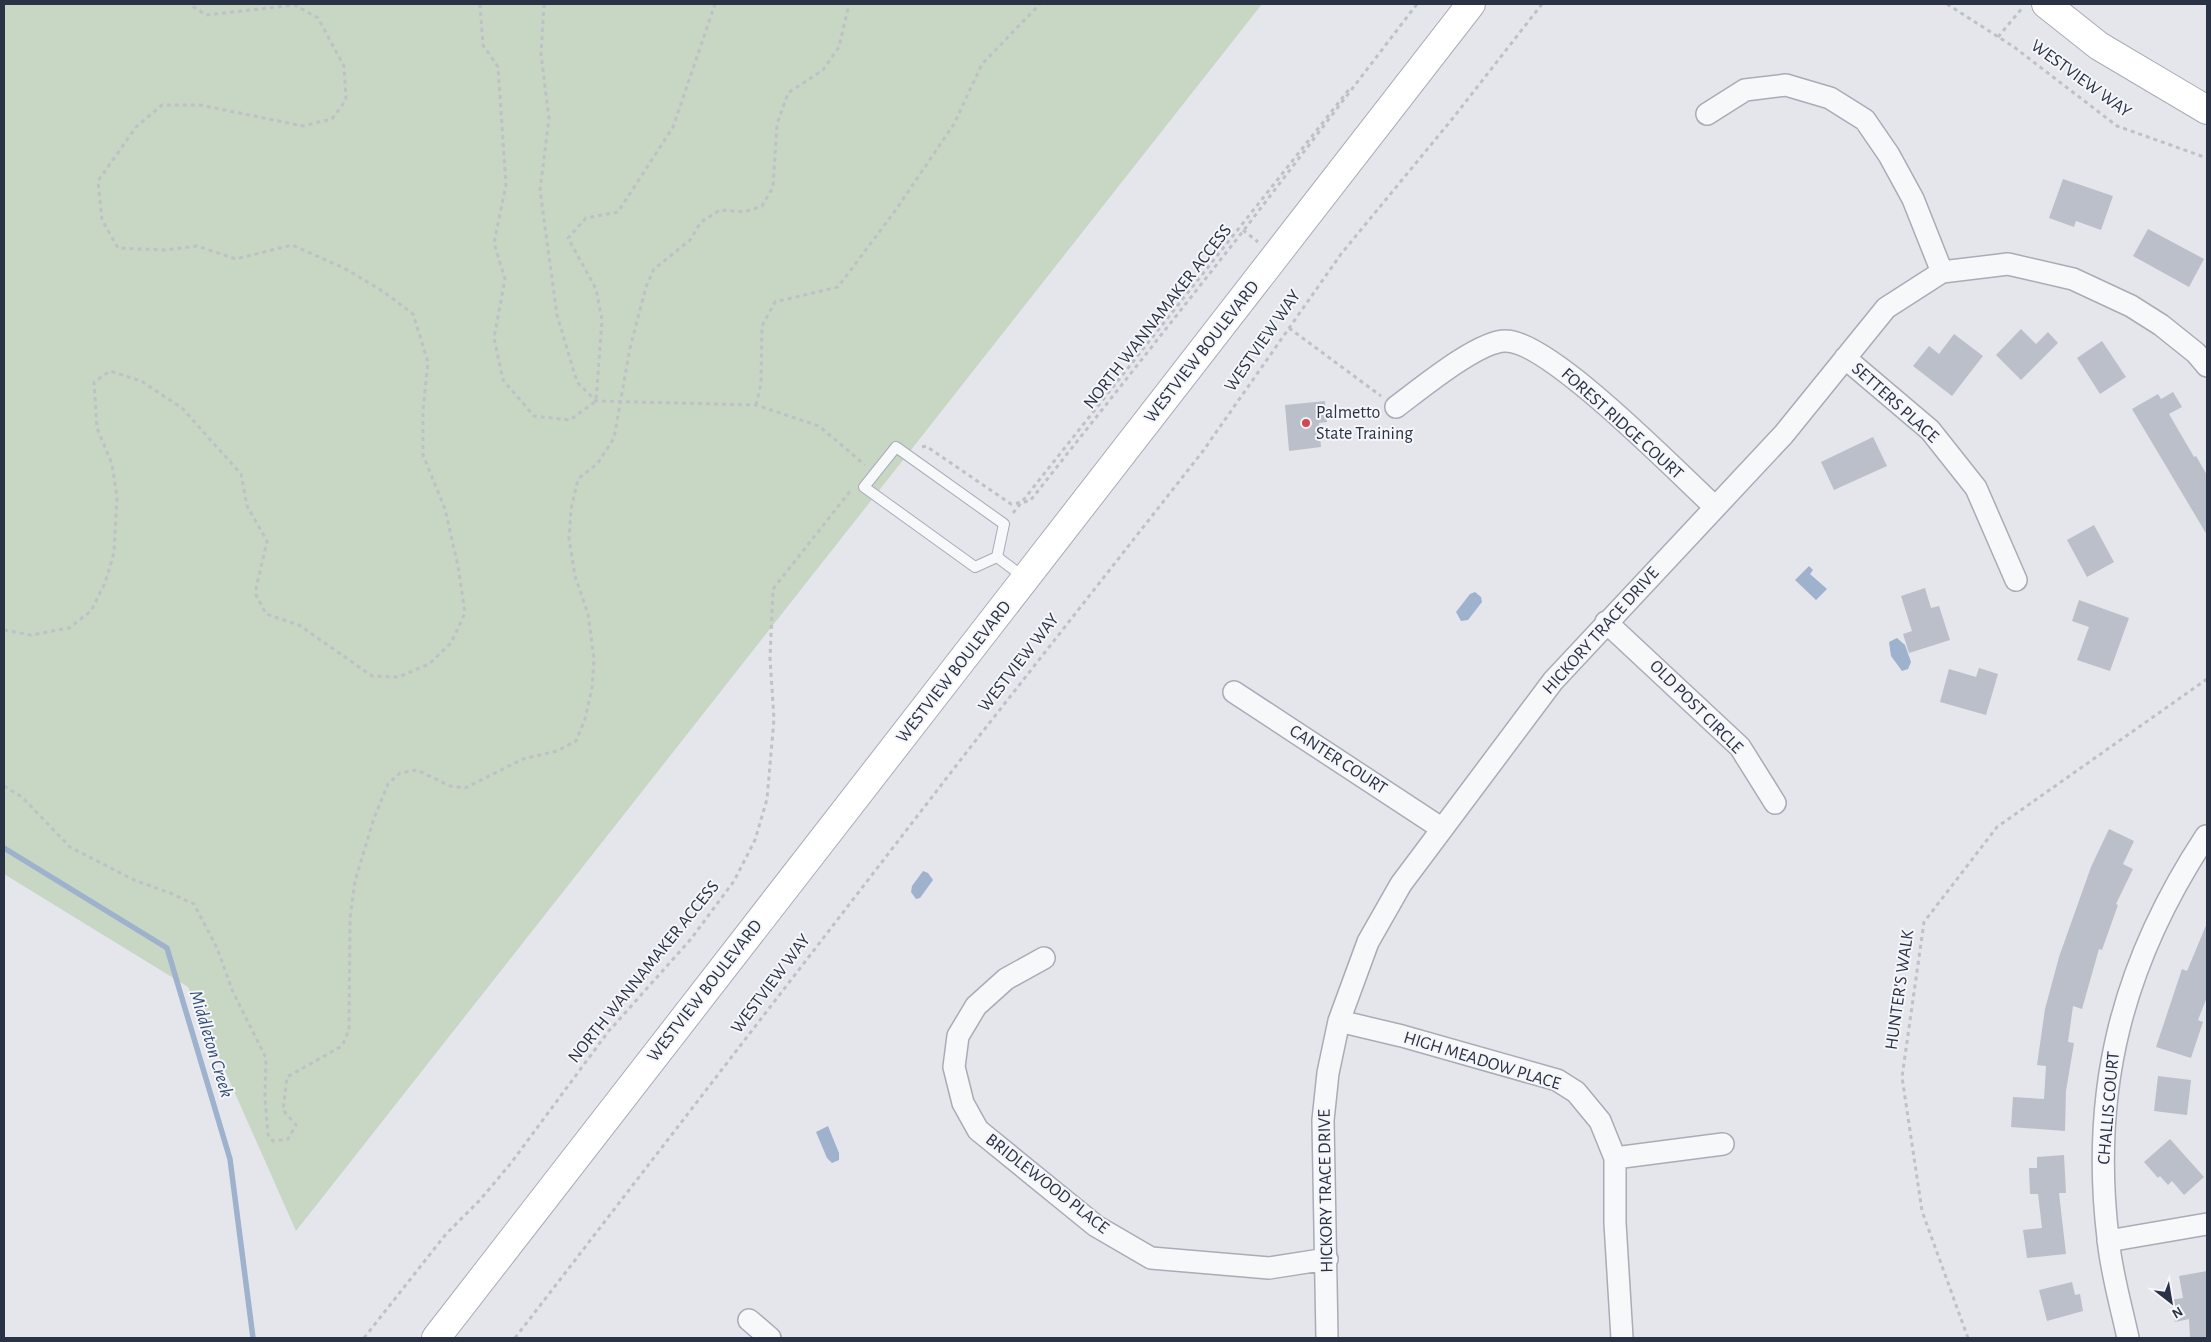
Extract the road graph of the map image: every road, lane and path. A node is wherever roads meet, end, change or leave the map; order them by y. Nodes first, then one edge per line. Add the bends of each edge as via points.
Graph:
1 (189, 4) edge
2 (480, 4) edge
3 (544, 4) edge
4 (715, 4) edge
5 (849, 4) edge
6 (1040, 4) edge
7 (1417, 4) edge
8 (1471, 4) edge
9 (1542, 4) edge
10 (1947, 4) edge
11 (2035, 5) edge
12 (1998, 36) junction
13 (2207, 110) edge
14 (1707, 114) dead end
15 (2207, 158) edge
16 (1942, 272) junction
17 (1289, 328) junction
18 (1844, 358) junction
19 (2207, 366) edge
20 (622, 400) junction
21 (596, 401) junction
22 (756, 405) junction
23 (1396, 406) joint
24 (905, 453) junction
25 (884, 462) junction
26 (857, 483) dead end
27 (1021, 502) junction
28 (1715, 508) junction
29 (1004, 524) junction
30 (997, 557) junction
31 (1026, 578) junction
32 (2016, 580) dead end
33 (1606, 622) junction
34 (4, 630) edge
35 (2207, 679) edge
36 (1234, 692) dead end
37 (4, 786) edge
38 (1775, 803) dead end
39 (1441, 828) junction
40 (2206, 836) dead end
41 (1044, 958) dead end
42 (1339, 1022) junction
43 (1723, 1144) dead end
44 (1615, 1158) junction
45 (2207, 1224) edge
46 (2108, 1241) junction
47 (1327, 1259) junction
48 (749, 1320) dead end
49 (364, 1338) edge
50 (436, 1338) edge
51 (515, 1338) edge
52 (770, 1338) edge
53 (1327, 1338) edge
54 (1622, 1338) edge
55 (1968, 1338) edge
56 (2128, 1338) edge

1 - 34 path via 206,14 295,5 318,18 344,66 346,100 332,119 303,126 200,105 162,105 136,127 98,181 102,220 118,248 165,250 197,246 236,259 292,245 344,268 413,314 428,362 423,455 445,509 465,613 451,643 429,664 399,677 372,676 299,625 266,614 255,593 268,541 247,506 242,474 182,408 141,381 110,371 94,382 98,428 112,464 117,497 114,553 105,583 91,611 69,628 31,635
2 - 21 path via 483,45 498,67 506,185 494,243 504,279 494,338 503,380 534,416 570,420
3 - 21 path via 541,54 549,119 540,190 557,314 577,382
4 - 21 path via 673,127 618,212 586,218 568,238 596,289 602,320
5 - 20 path via 839,47 823,70 788,93 777,124 773,187 762,206 744,212 720,210 701,222 690,240 654,269 630,348
6 - 22 path via 982,64 954,124 838,287 774,302 762,326 761,384
7 - 27 path
8 - 31 street, WESTVIEW BOULEVARD
9 - 17 path, WESTVIEW WAY via 1341,254
10 - 12 path, WESTVIEW WAY
11 - 12 path
11 - 13 street
12 - 15 path, WESTVIEW WAY via 2117,126
14 - 16 street via 1745,90 1786,85 1830,98 1865,120 1913,199
16 - 18 street, HICKORY TRACE DRIVE via 1886,308
16 - 19 street, HICKORY TRACE DRIVE via 2008,264 2073,279 2154,320 2196,353
17 - 23 path
17 - 51 path, WESTVIEW WAY via 1203,451
18 - 28 street, HICKORY TRACE DRIVE via 1784,434
18 - 32 street, SETTERS PLACE via 1930,430 1976,488
20 - 21 path
20 - 22 path
20 - 37 path via 614,438 598,463 578,478 571,509 569,539 575,576 588,614 594,660 592,688 576,742 557,751 523,759 465,788 450,786 417,770 400,774 388,784 355,881 350,918 349,1030 342,1046 286,1078 283,1110 296,1124 288,1139 274,1141 268,1135 266,1058 233,992 218,948 194,904 134,880 70,847 22,797
22 - 25 path via 819,426 868,468
23 - 28 street, FOREST RIDGE COURT via 1479,348 1505,340 1532,348 1583,385
24 - 25 lane via 896,447
24 - 27 path via 926,446 1011,504
24 - 29 lane
25 - 30 lane via 864,487 975,567
26 - 49 path, NORTH WANNAMAKER ACCESS via 773,589 770,658 774,718 768,799 755,840 734,881 691,939 608,1032 511,1163 446,1234
27 - 29 path
28 - 33 street, HICKORY TRACE DRIVE
29 - 30 lane
30 - 31 lane
31 - 50 street, WESTVIEW BOULEVARD
33 - 38 street, OLD POST CIRCLE via 1740,747
33 - 39 street, HICKORY TRACE DRIVE via 1553,681
35 - 55 path, HUNTER'S WALK via 1997,827 1924,922 1902,1077 1922,1211
36 - 39 street, CANTER COURT
39 - 42 street, HICKORY TRACE DRIVE via 1401,884 1368,942
40 - 46 street, CHALLIS COURT via 2165,903 2132,978 2114,1045 2106,1100 2103,1166
41 - 47 street, BRIDLEWOOD PLACE via 1006,979 976,1006 958,1036 954,1067 963,1103 978,1130 1096,1226 1151,1258 1269,1268
42 - 44 street, HIGH MEADOW PLACE via 1402,1036 1558,1080 1576,1092 1600,1121
42 - 47 street, HICKORY TRACE DRIVE via 1328,1073 1323,1120
43 - 44 street
44 - 54 street, HIGH MEADOW PLACE via 1615,1223
45 - 46 street
46 - 56 street, CHALLIS COURT
47 - 53 street, HICKORY TRACE DRIVE
48 - 52 street

